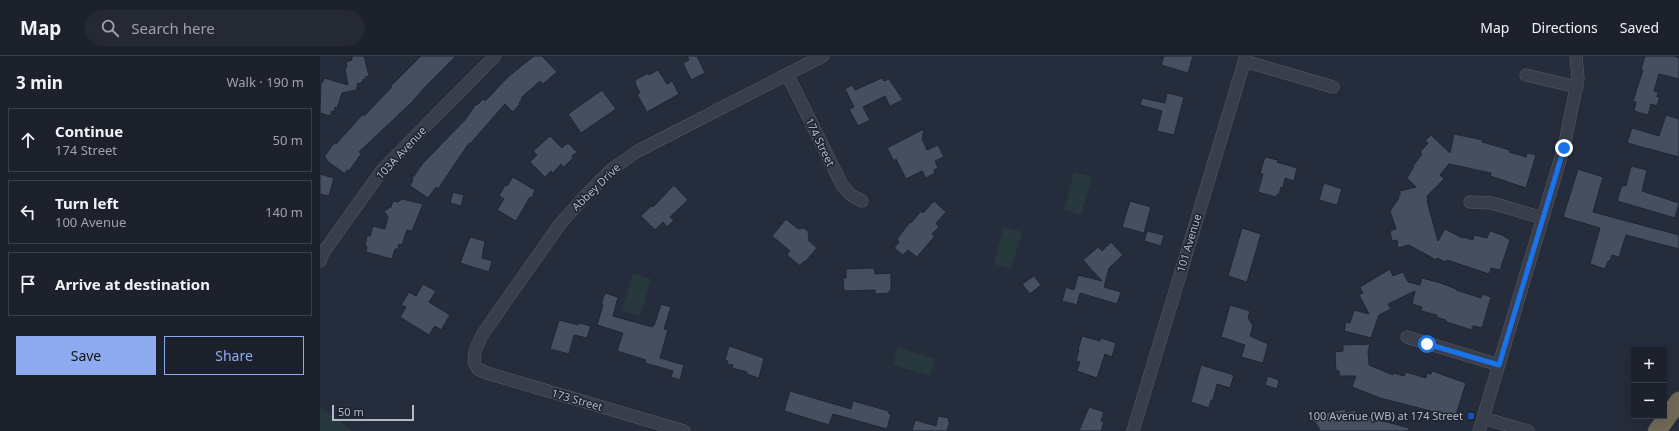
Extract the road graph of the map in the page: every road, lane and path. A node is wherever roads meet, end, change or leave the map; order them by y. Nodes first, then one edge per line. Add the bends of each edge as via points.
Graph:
1 (495, 56) edge
2 (823, 56) edge
3 (1576, 56) edge
4 (1245, 58) edge
5 (787, 74) junction
6 (1526, 75) dead end
7 (1333, 86) dead end
8 (1577, 87) junction
9 (862, 201) dead end
10 (1470, 202) dead end
11 (1543, 218) junction
12 (320, 261) edge
13 (1407, 338) dead end
14 (474, 362) joint
15 (1499, 365) junction
16 (1679, 401) edge
17 (1483, 418) junction
18 (684, 431) edge
19 (1133, 431) edge
20 (1479, 431) edge
21 (1528, 431) edge
22 (1657, 431) edge

1 - 12 street, 103A Avenue via 383,169 323,253
2 - 5 street, Abbey Drive
3 - 8 street
4 - 7 street
4 - 19 street, 101 Avenue
5 - 9 street, 174 Street via 842,186
5 - 14 street, Abbey Drive via 638,151 612,169 560,224 482,336 475,351
6 - 8 street
8 - 11 street via 1564,148
10 - 11 street via 1492,203
11 - 15 street
13 - 15 street
14 - 18 street, 173 Street via 478,369 487,373
15 - 17 street
16 - 22 highway
17 - 20 street
17 - 21 street

